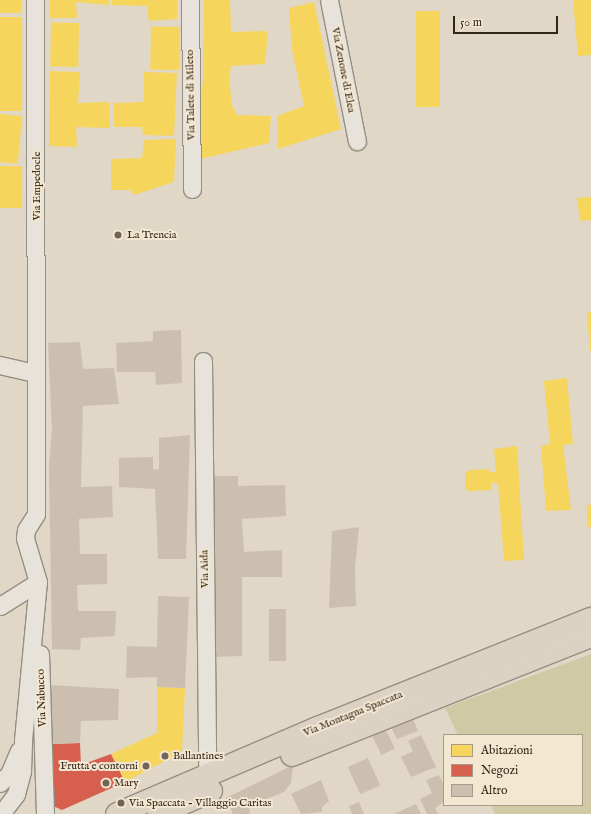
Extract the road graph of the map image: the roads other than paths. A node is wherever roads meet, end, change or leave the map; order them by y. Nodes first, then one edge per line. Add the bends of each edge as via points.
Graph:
1 (35, 0) edge
2 (190, 0) edge
3 (329, 0) edge
4 (357, 141) dead end
5 (192, 189) dead end
6 (203, 361) dead end
7 (0, 365) edge
8 (35, 373) junction
9 (38, 582) junction
10 (0, 606) edge
11 (591, 619) edge
12 (591, 636) edge
13 (23, 740) junction
14 (207, 777) junction
15 (0, 783) edge
16 (1, 814) edge
17 (45, 814) edge
18 (117, 814) edge
19 (159, 814) edge

1 - 8 street, Via Empedocle
2 - 5 street, Via Talete di Mileto
3 - 4 street, Via Zenone di Elea
6 - 14 street, Via Aida
7 - 8 street
8 - 9 street, Via Nabucco
9 - 10 street
9 - 13 street, Via Nabucco
9 - 17 street, Via Nabucco
11 - 14 main road, Via Montagna Spaccata via 318,728
12 - 19 main road, Via Montagna Spaccata via 268,764
13 - 15 street, Via Nabucco via 9,774
13 - 16 street, Via Nabucco via 19,787
14 - 18 main road, Via Montagna Spaccata

